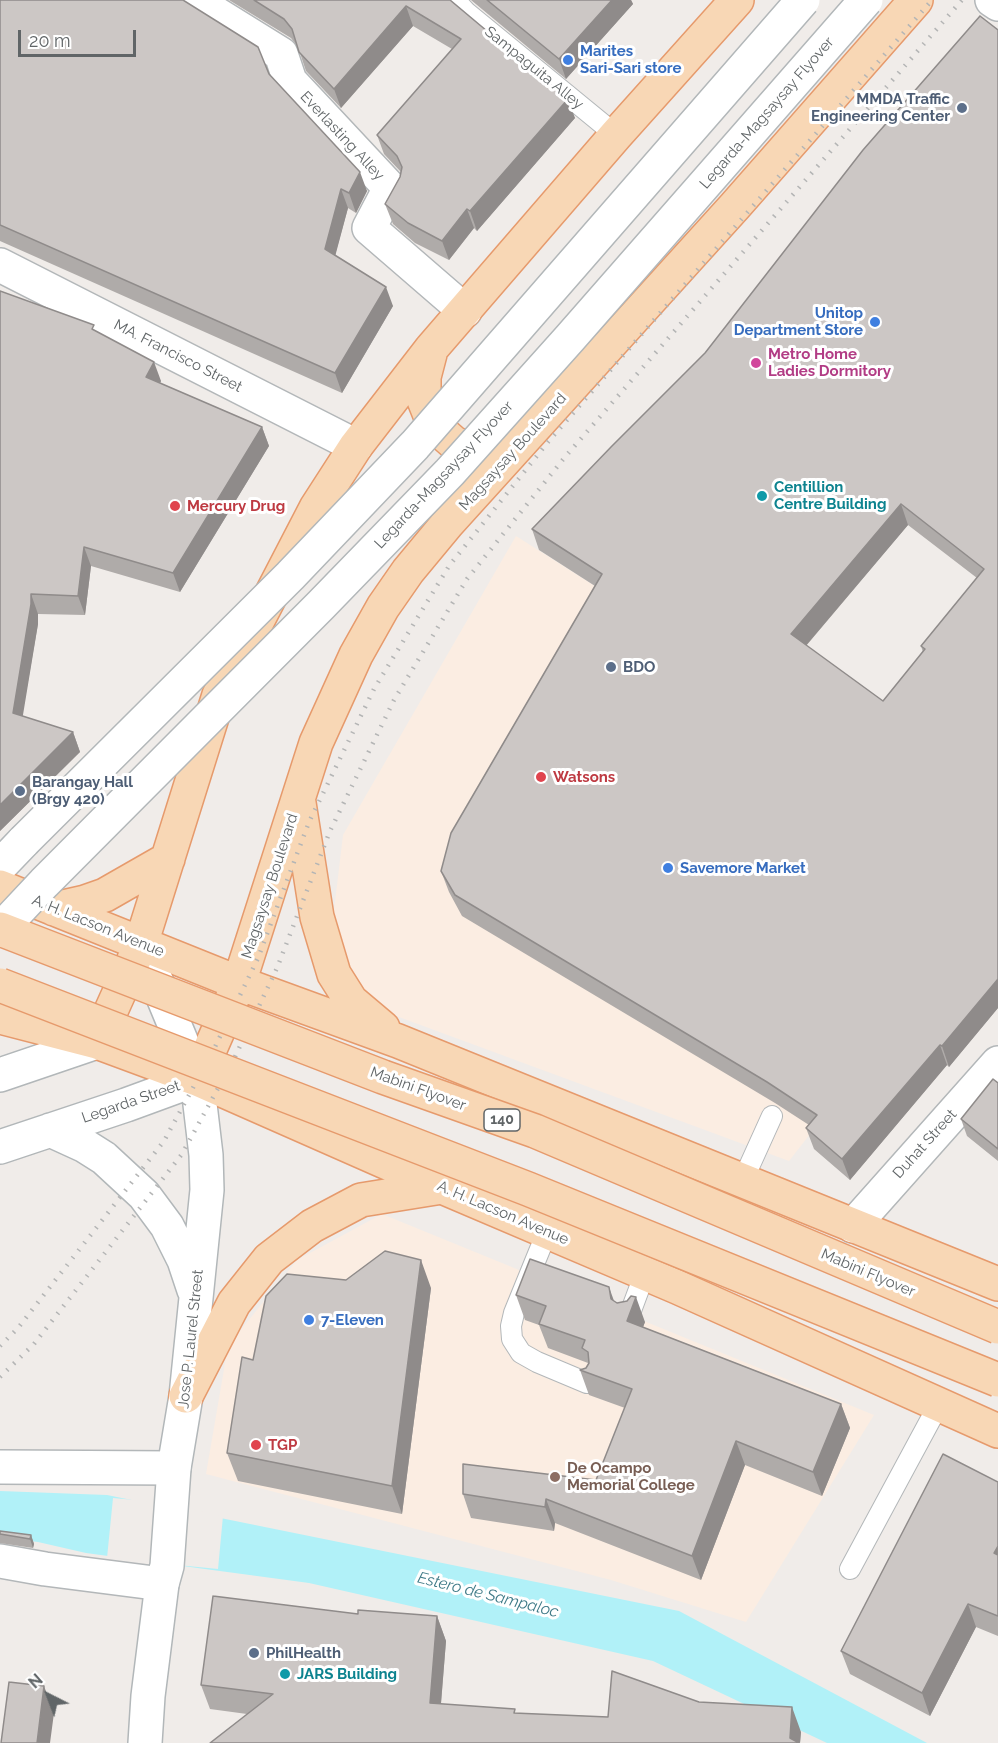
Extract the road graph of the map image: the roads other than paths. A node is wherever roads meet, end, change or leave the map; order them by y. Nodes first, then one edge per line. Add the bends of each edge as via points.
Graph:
1 (194, 0) edge
2 (455, 0) edge
3 (736, 0) edge
4 (803, 0) edge
5 (866, 0) edge
6 (916, 0) edge
7 (992, 0) edge
8 (998, 4) edge
9 (616, 135) junction
10 (0, 266) edge
11 (465, 311) junction
12 (431, 349) junction
13 (524, 441) junction
14 (356, 446) junction
15 (298, 795) junction
16 (168, 859) junction
17 (0, 866) edge
18 (0, 887) edge
19 (54, 909) junction
20 (0, 929) edge
21 (141, 944) junction
22 (239, 982) junction
23 (0, 986) edge
24 (0, 1017) edge
25 (398, 1041) junction
26 (97, 1042) junction
27 (998, 1063) edge
28 (0, 1075) edge
29 (197, 1079) junction
30 (772, 1116) dead end
31 (50, 1130) junction
32 (0, 1147) edge
33 (743, 1180) junction
34 (442, 1187) junction
35 (853, 1226) junction
36 (547, 1232) junction
37 (645, 1273) junction
38 (998, 1284) edge
39 (196, 1296) junction
40 (629, 1316) edge
41 (998, 1328) edge
42 (998, 1380) edge
43 (587, 1383) edge
44 (186, 1396) junction
45 (939, 1404) junction
46 (998, 1431) edge
47 (0, 1467) edge
48 (174, 1468) junction
49 (0, 1561) edge
50 (850, 1569) dead end
51 (165, 1575) junction
52 (145, 1743) edge

1 - 11 main road, Everlasting Alley via 281,54 290,81 390,188 369,228
2 - 9 lane, Sampaguita Alley
3 - 9 main road
4 - 17 main road, bridge via 416,446
5 - 20 main road, Legarda-Magsaysay Flyover, bridge via 450,472
6 - 13 main road, Magsaysay Boulevard
7 - 8 main road
9 - 11 main road
10 - 14 main road, MA. Francisco Street
11 - 12 main road
12 - 13 main road via 423,389 438,429 454,443 473,451 495,451
12 - 14 main road
13 - 15 main road, Magsaysay Boulevard via 422,553 383,607 335,698
14 - 16 main road via 316,507 219,695
15 - 22 main road, Magsaysay Boulevard
15 - 25 main road via 317,917 334,974 351,1001
16 - 19 main road via 105,894
16 - 21 main road
18 - 19 main road, A. H. Lacson Avenue / 140
19 - 21 main road, A. H. Lacson Avenue / 140
20 - 41 main road, Mabini Flyover / 140, bridge via 383,1077 535,1131
21 - 22 main road, A. H. Lacson Avenue / 140
21 - 26 main road
21 - 29 main road, Jose P. Laurel Street
22 - 25 main road, A. H. Lacson Avenue / 140
22 - 29 main road, Legarda Street
23 - 42 main road, bridge via 528,1189
24 - 26 main road, A. H. Lacson Avenue
25 - 33 main road, A. H. Lacson Avenue / 140
26 - 28 main road
26 - 29 main road, A. H. Lacson Avenue
27 - 35 main road, Duhat Street
29 - 31 main road, Legarda Street
29 - 34 main road, A. H. Lacson Avenue
29 - 39 main road, Jose P. Laurel Street via 207,1190
30 - 33 lane
31 - 32 main road, Legarda Street
31 - 39 main road via 104,1158 144,1195 167,1226
33 - 35 main road, A. H. Lacson Avenue / 140
34 - 36 main road, A. H. Lacson Avenue
34 - 44 main road via 361,1200 312,1226 269,1259 234,1303
35 - 38 main road, A. H. Lacson Avenue / 140
36 - 37 main road, A. H. Lacson Avenue
36 - 43 lane via 514,1313 512,1339 521,1353
37 - 40 lane
37 - 45 main road, A. H. Lacson Avenue
39 - 44 main road, Jose P. Laurel Street
44 - 48 main road, Jose P. Laurel Street
45 - 46 main road, A. H. Lacson Avenue
45 - 50 lane
47 - 48 main road
48 - 51 main road, Jose P. Laurel Street
49 - 51 main road via 45,1569
51 - 52 main road, Jose P. Laurel Street

